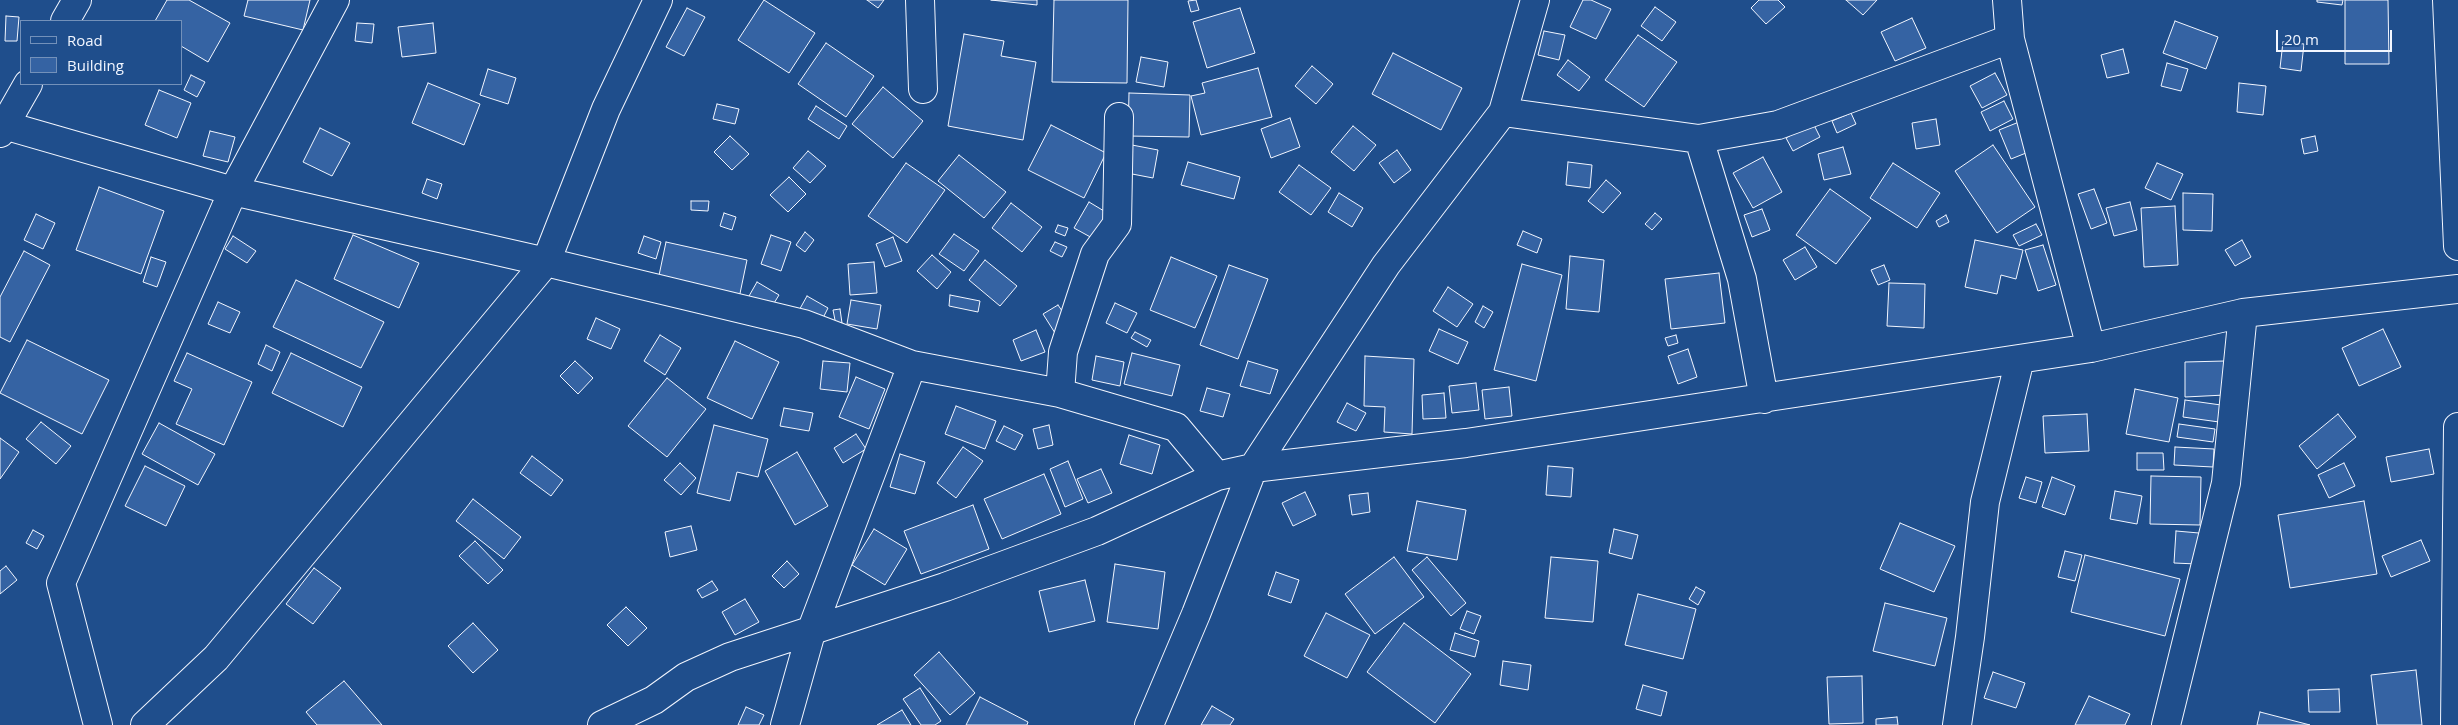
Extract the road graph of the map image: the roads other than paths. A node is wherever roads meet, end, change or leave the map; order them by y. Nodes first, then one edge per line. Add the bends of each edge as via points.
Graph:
1 (77, 0) edge
2 (335, 0) edge
3 (658, 0) edge
4 (920, 0) edge
5 (1535, 0) edge
6 (2007, 0) edge
7 (2447, 0) edge
8 (66, 20) edge
9 (2010, 39) junction
10 (27, 85) edge
11 (923, 89) dead end
12 (1503, 112) junction
13 (1119, 117) dead end
14 (1, 128) edge
15 (1699, 139) junction
16 (233, 191) junction
17 (2458, 246) edge
18 (546, 262) junction
19 (2458, 289) edge
20 (2243, 314) junction
21 (2091, 348) junction
22 (2020, 359) junction
23 (912, 365) junction
24 (1060, 393) junction
25 (1764, 399) junction
26 (2458, 427) edge
27 (1253, 468) junction
28 (1217, 476) junction
29 (812, 629) junction
30 (98, 725) edge
31 (146, 725) edge
32 (602, 725) edge
33 (785, 725) edge
34 (1150, 725) edge
35 (1957, 725) edge
36 (2166, 725) edge
37 (2455, 725) edge

1 - 8 street
2 - 16 street
3 - 18 street via 606,109
4 - 11 street
5 - 12 street
6 - 9 street
7 - 17 street
9 - 15 street via 1778,126
9 - 21 street
10 - 14 street
12 - 15 street
12 - 27 street via 1386,265
13 - 24 street via 1116,224 1095,254 1063,352
14 - 16 street
15 - 25 street via 1742,279
16 - 18 street
16 - 30 street via 61,583
18 - 23 street via 804,324
18 - 31 street via 216,658
19 - 20 street
20 - 21 street
20 - 36 street via 2226,483
21 - 22 street
22 - 25 street
22 - 35 street via 1984,502
23 - 24 street
23 - 29 street
24 - 28 street via 1176,427
25 - 27 street via 1466,443
26 - 37 street
27 - 28 street
27 - 34 street
28 - 29 street via 1097,531 945,587
29 - 32 street via 730,657 686,677 654,700
29 - 33 street

